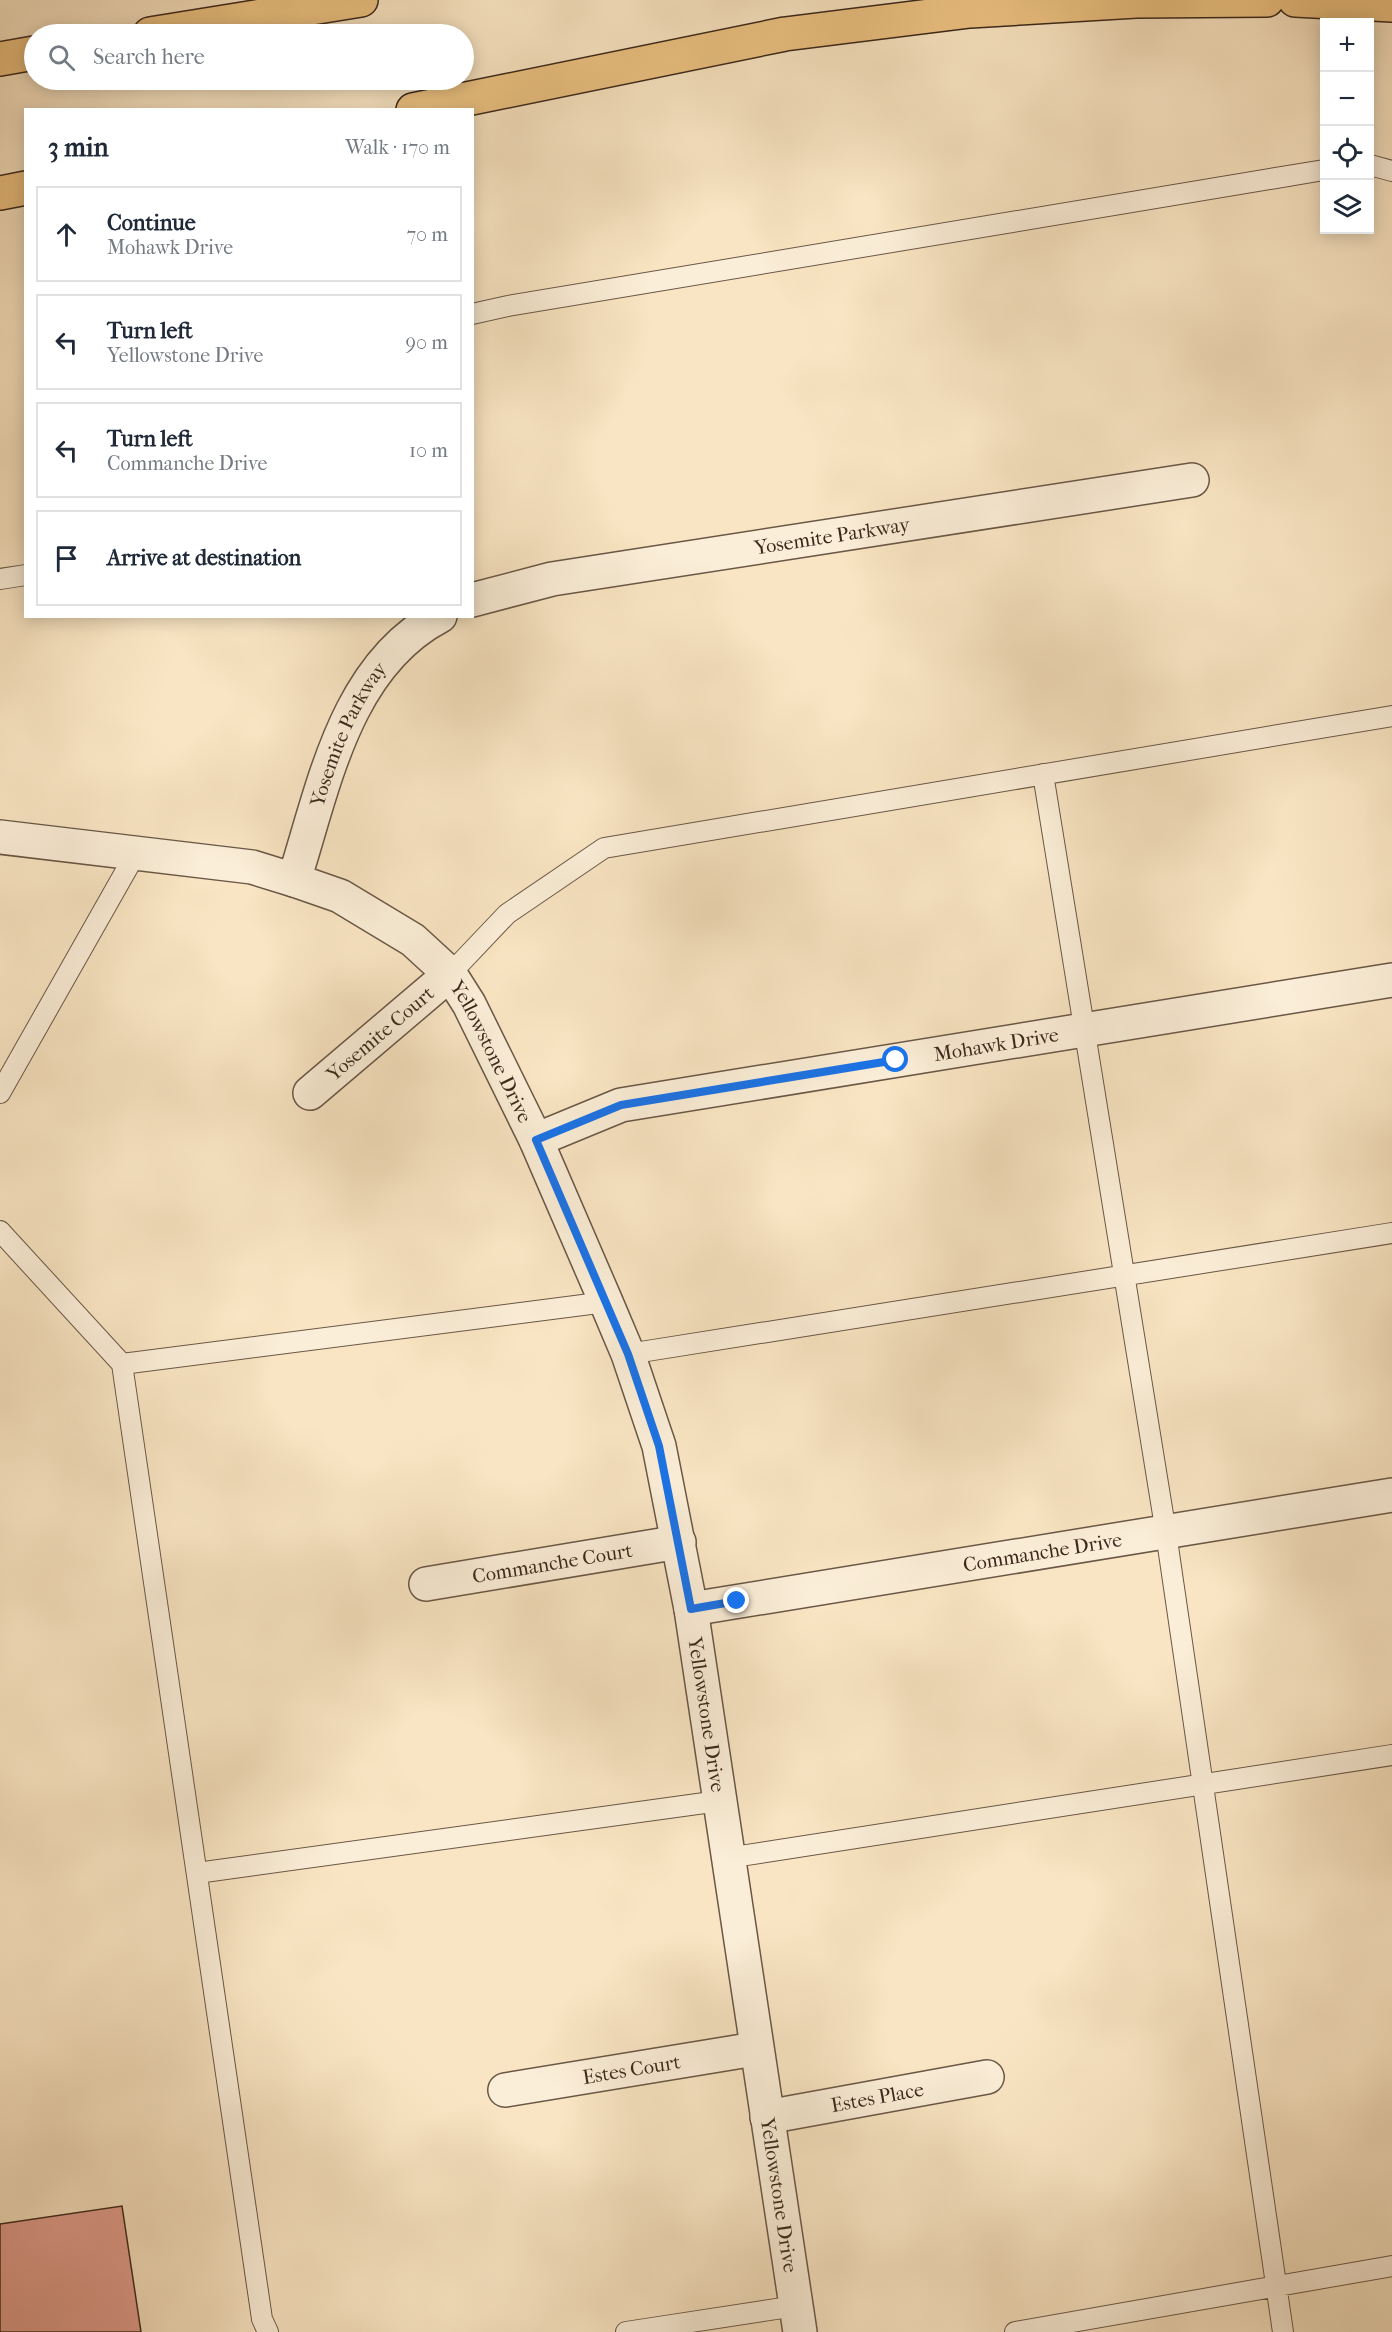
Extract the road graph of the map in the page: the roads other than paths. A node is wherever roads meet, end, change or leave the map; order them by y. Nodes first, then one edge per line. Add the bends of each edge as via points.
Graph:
1 (361, 0) edge
2 (1267, 0) edge
3 (1295, 0) edge
4 (1392, 4) edge
5 (212, 24) edge
6 (24, 55) edge
7 (0, 59) edge
8 (423, 108) edge
9 (1374, 166) edge
10 (1320, 171) edge
11 (1392, 171) edge
12 (24, 188) edge
13 (0, 193) edge
14 (474, 314) edge
15 (1192, 480) dead end
16 (24, 575) edge
17 (0, 579) edge
18 (474, 599) edge
19 (433, 618) edge
20 (1392, 716) edge
21 (1043, 774) junction
22 (0, 837) edge
23 (136, 853) junction
24 (294, 880) junction
25 (450, 974) junction
26 (1392, 980) edge
27 (1085, 1030) junction
28 (0, 1093) edge
29 (310, 1093) dead end
30 (536, 1140) junction
31 (0, 1231) edge
32 (1392, 1233) edge
33 (1124, 1275) junction
34 (606, 1302) junction
35 (628, 1354) junction
36 (122, 1364) junction
37 (1392, 1495) edge
38 (1166, 1533) junction
39 (679, 1542) junction
40 (426, 1584) dead end
41 (691, 1609) junction
42 (1392, 1755) edge
43 (1203, 1785) junction
44 (719, 1801) junction
45 (727, 1858) junction
46 (196, 1873) junction
47 (755, 2049) junction
48 (987, 2077) dead end
49 (505, 2090) dead end
50 (767, 2117) junction
51 (1392, 2266) edge
52 (1276, 2286) junction
53 (798, 2319) edge
54 (268, 2332) edge
55 (626, 2332) edge
56 (1015, 2332) edge
57 (1283, 2332) edge

1 - 5 highway
2 - 8 highway via 1136,1 970,11 808,31
3 - 4 highway
6 - 7 highway
9 - 11 lane
10 - 14 lane
12 - 13 highway
15 - 18 street, Yosemite Parkway via 552,579
16 - 17 lane
19 - 24 street, Yosemite Parkway via 390,655 362,691 336,748
20 - 21 lane
21 - 25 lane via 604,848 507,914
21 - 27 lane
22 - 23 street, Yellowstone Drive
23 - 24 street, Yellowstone Drive via 252,867
23 - 28 lane
24 - 25 street, Yellowstone Drive via 340,896 413,940
25 - 29 street, Yosemite Court
25 - 30 street, Yellowstone Drive via 470,1004
26 - 27 street, Mohawk Drive
27 - 30 street, Mohawk Drive via 621,1105
27 - 33 lane
30 - 34 street, Yellowstone Drive
31 - 36 lane
32 - 33 lane
33 - 35 lane
33 - 38 lane
34 - 35 street, Yellowstone Drive
34 - 36 lane
35 - 39 street, Yellowstone Drive via 659,1446
36 - 46 lane
37 - 38 street, Commanche Drive
38 - 41 street, Commanche Drive
38 - 43 lane
39 - 40 street, Commanche Court
39 - 41 street, Yellowstone Drive
41 - 44 street, Yellowstone Drive
42 - 43 lane
43 - 45 lane
43 - 52 lane
44 - 45 street, Yellowstone Drive
44 - 46 lane
45 - 47 street, Yellowstone Drive
46 - 54 lane via 261,2319
47 - 49 street, Estes Court
47 - 50 street, Yellowstone Drive
48 - 50 street, Estes Place
50 - 53 street, Yellowstone Drive
51 - 52 lane
52 - 56 lane
52 - 57 lane
53 - 55 lane

